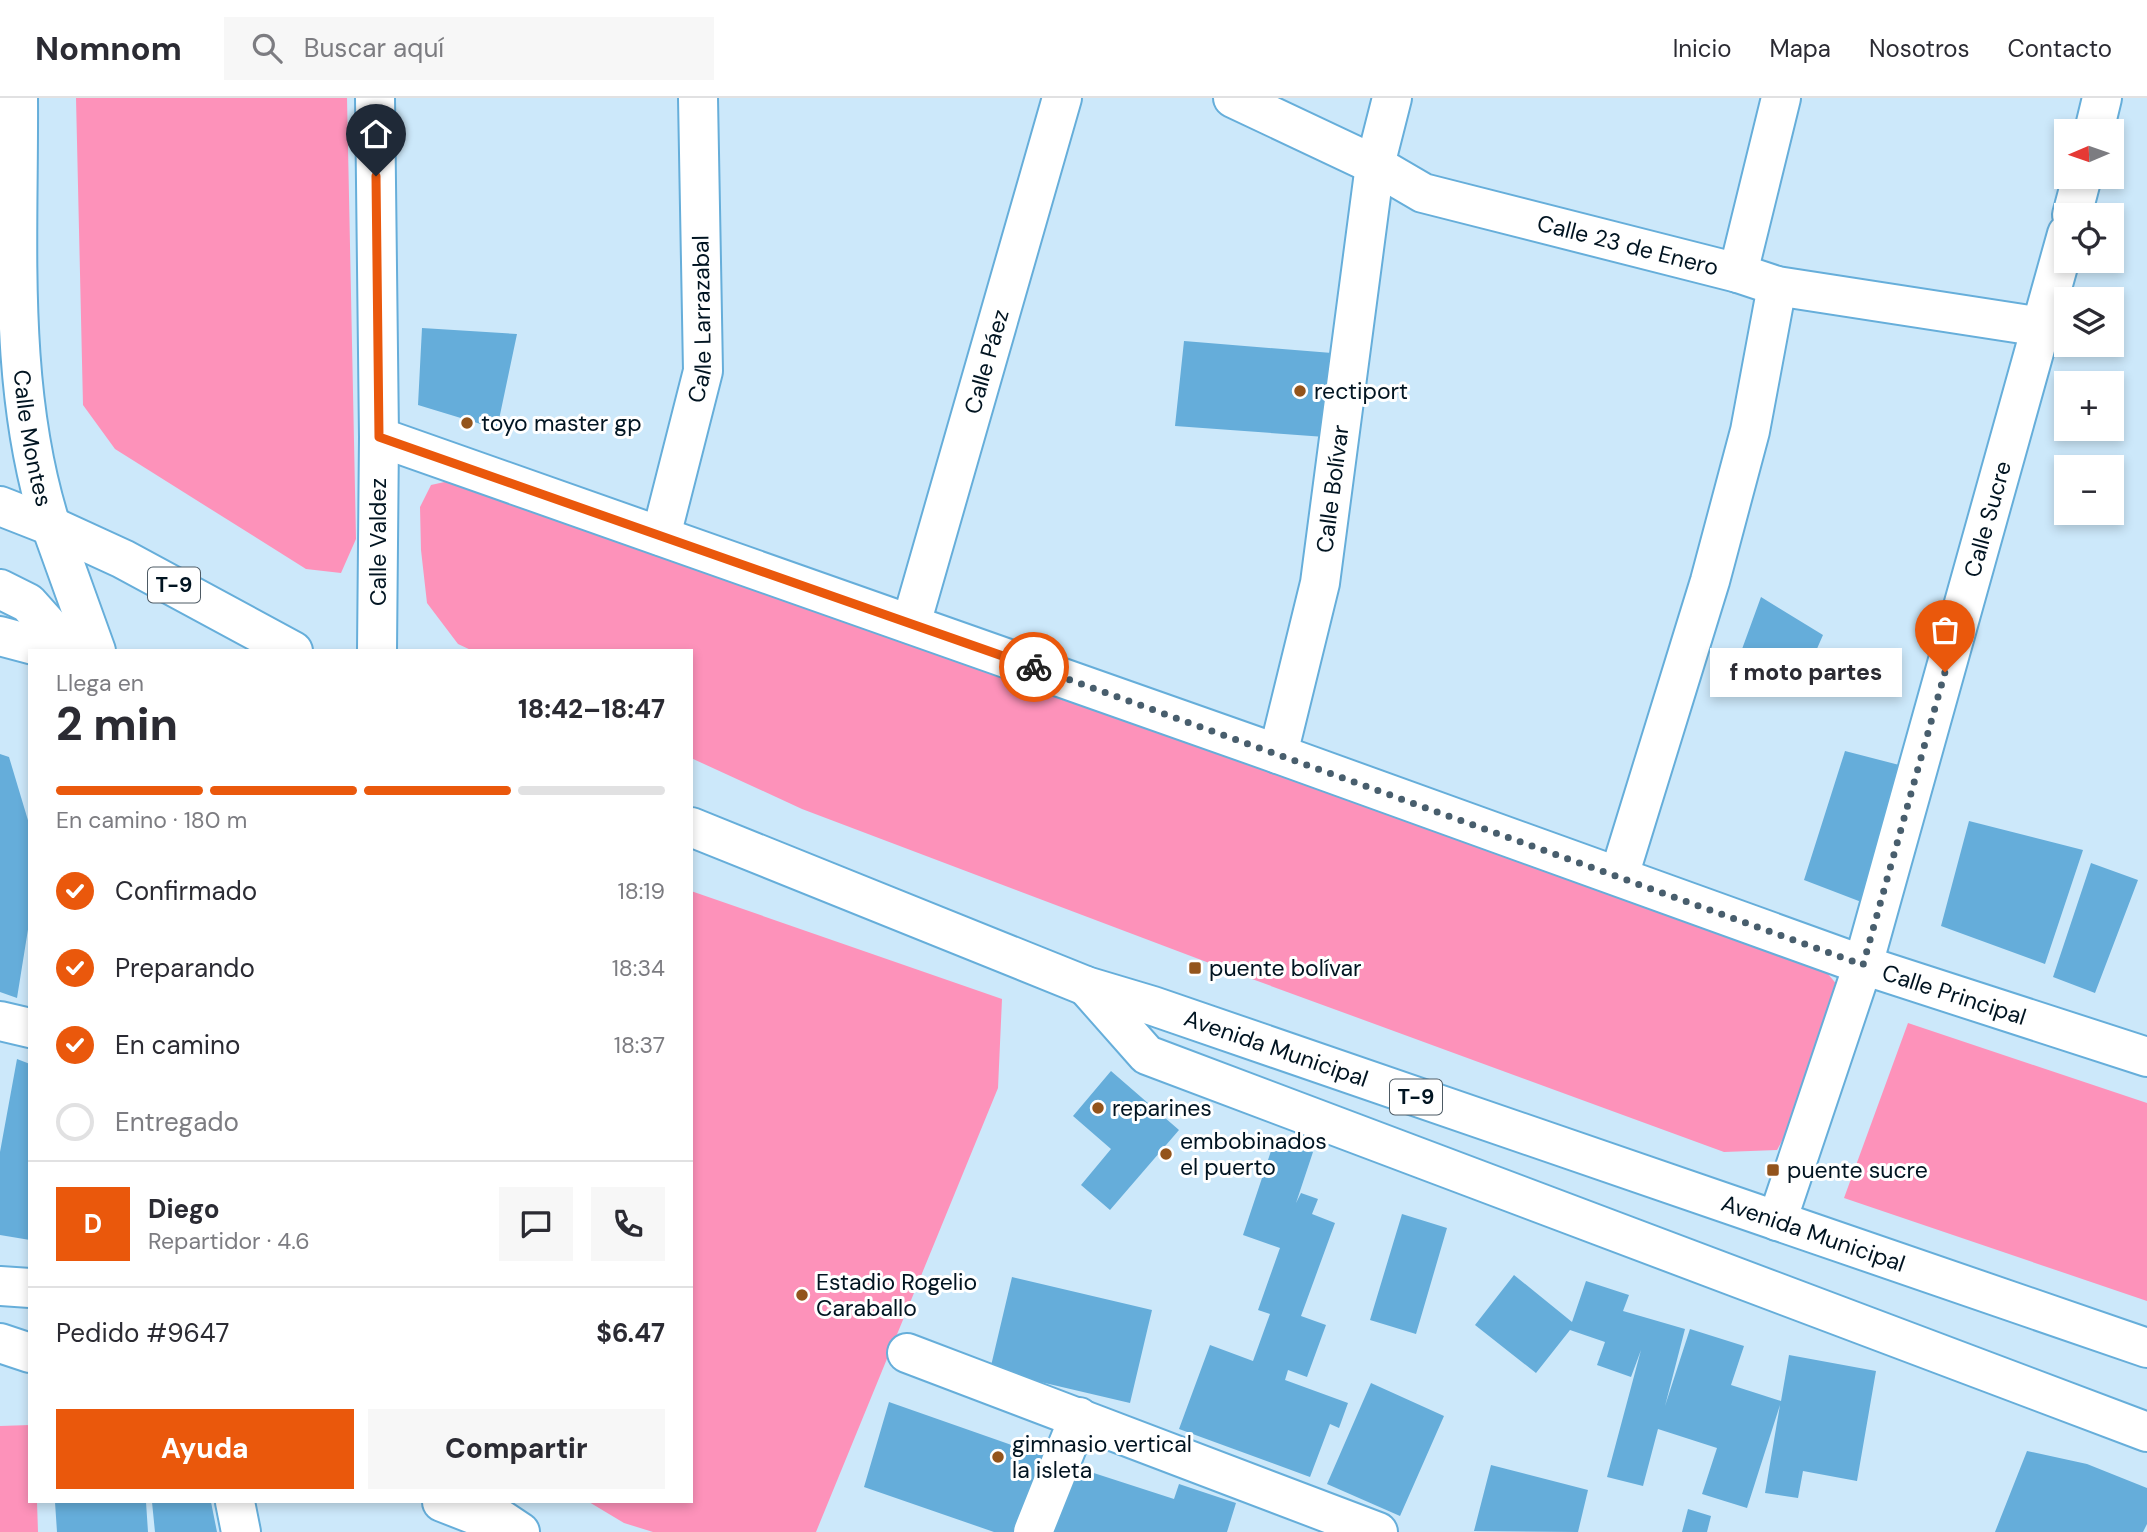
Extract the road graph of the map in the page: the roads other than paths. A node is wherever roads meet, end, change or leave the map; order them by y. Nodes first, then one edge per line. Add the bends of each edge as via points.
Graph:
1 (18, 98) edge
2 (376, 98) edge
3 (698, 98) edge
4 (1062, 98) edge
5 (1233, 98) edge
6 (1392, 98) edge
7 (1781, 98) edge
8 (2102, 98) edge
9 (2097, 119) edge
10 (1375, 165) junction
11 (1738, 273) junction
12 (2057, 273) edge
13 (1777, 286) junction
14 (2042, 327) junction
15 (379, 437) junction
16 (15, 443) edge
17 (0, 506) edge
18 (51, 526) junction
19 (662, 536) junction
20 (0, 589) edge
21 (911, 624) junction
22 (0, 636) edge
23 (269, 648) edge
24 (49, 649) edge
25 (69, 649) edge
26 (95, 649) edge
27 (377, 649) edge
28 (1278, 754) junction
29 (693, 828) edge
30 (1619, 876) junction
31 (1863, 965) junction
32 (1086, 986) junction
33 (0, 1021) edge
34 (28, 1028) edge
35 (2147, 1057) edge
36 (1777, 1222) junction
37 (0, 1286) edge
38 (28, 1288) edge
39 (0, 1343) edge
40 (2147, 1348) edge
41 (28, 1352) edge
42 (907, 1353) dead end
43 (1079, 1417) junction
44 (2147, 1432) edge
45 (235, 1503) edge
46 (445, 1503) edge
47 (476, 1503) edge
48 (240, 1532) edge
49 (519, 1532) edge
50 (1033, 1532) edge
51 (1378, 1532) edge

1 - 16 main road, Calle Montes via 19,345 24,402
2 - 15 main road, Calle Valdez
3 - 19 main road, Calle Larrazabal via 703,372
4 - 21 main road, Calle Páez
5 - 10 main road, Calle 23 de Enero
6 - 10 main road, Calle Bolívar
7 - 11 main road
8 - 9 main road
10 - 11 main road, Calle 23 de Enero via 1423,194
10 - 28 main road, Calle Bolívar via 1320,583
11 - 13 main road, Calle 23 de Enero
12 - 14 main road, Calle Sucre
13 - 14 main road, Calle 23 de Enero
13 - 30 main road via 1744,456
14 - 31 main road, Calle Sucre
15 - 19 main road, Calle Principal
15 - 27 main road, Calle Valdez
16 - 18 main road, Calle Montes
17 - 18 main road, T-9
18 - 23 main road, T-9 via 180,588
18 - 26 main road, Calle Montes
19 - 21 main road, Calle Principal
20 - 25 main road via 28,603
21 - 28 main road, Calle Principal
22 - 24 main road
28 - 30 main road, Calle Principal
29 - 32 main road, Avenida Municipal / T-9
30 - 31 main road, Calle Principal
31 - 35 main road, Calle Principal
31 - 36 main road, Calle Sucre
32 - 36 main road, Avenida Municipal / T-9
32 - 44 main road via 1147,1055
33 - 34 main road
36 - 40 main road, Avenida Municipal / T-9
37 - 38 main road
39 - 41 main road
42 - 43 main road
43 - 50 main road
43 - 51 main road
45 - 48 main road
46 - 49 main road
47 - 49 main road

